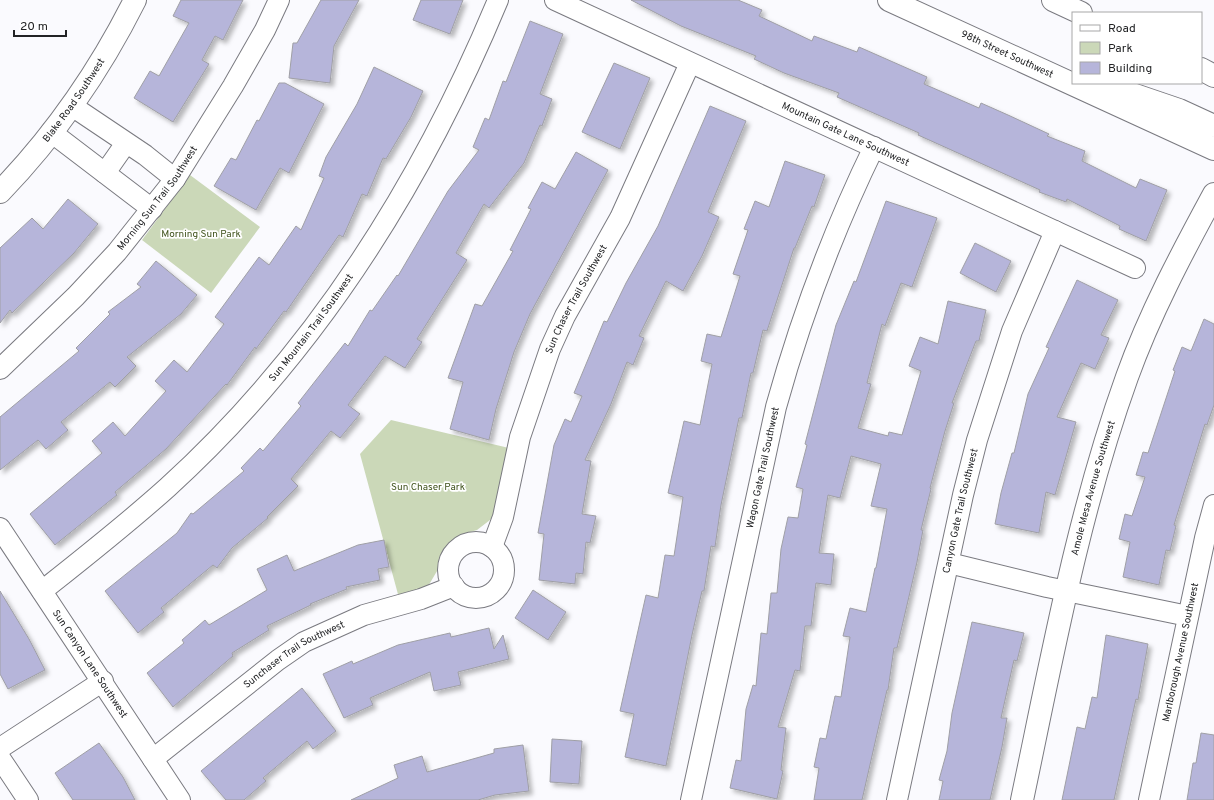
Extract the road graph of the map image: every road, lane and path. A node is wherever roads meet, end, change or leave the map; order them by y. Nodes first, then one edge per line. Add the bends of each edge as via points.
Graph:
1 (135, 0) edge
2 (279, 0) edge
3 (498, 0) edge
4 (556, 0) edge
5 (889, 0) edge
6 (1053, 0) edge
7 (1079, 12) edge
8 (690, 63) junction
9 (1202, 70) edge
10 (1214, 76) edge
11 (1072, 84) edge
12 (1073, 84) joint
13 (72, 106) junction
14 (1214, 126) edge
15 (51, 132) junction
16 (126, 143) junction
17 (874, 147) junction
18 (1214, 148) edge
19 (105, 173) junction
20 (175, 179) junction
21 (0, 192) edge
22 (1214, 194) edge
23 (152, 209) junction
24 (1055, 231) junction
25 (1135, 268) dead end
26 (0, 369) edge
27 (1214, 505) edge
28 (0, 528) edge
29 (492, 547) junction
30 (949, 564) junction
31 (454, 586) junction
32 (42, 591) junction
33 (1067, 591) junction
34 (1188, 616) junction
35 (102, 681) junction
36 (0, 748) edge
37 (0, 758) edge
38 (153, 759) junction
39 (28, 800) edge
40 (180, 800) edge
41 (691, 800) edge
42 (897, 800) edge
43 (1022, 800) edge
44 (1149, 800) edge

1 - 13 street, Blake Road Southwest via 116,38
2 - 20 street, Morning Sun Trail Southwest via 233,86
3 - 32 street, Sun Mountain Trail Southwest via 457,94 402,197 340,293 306,339 238,416 169,486
4 - 8 street, Mountain Gate Lane Southwest
5 - 11 street, 98th Street Southwest
6 - 7 street
8 - 17 street, Mountain Gate Lane Southwest
8 - 29 street, Sun Chaser Trail Southwest via 620,218 565,316 550,349 520,436 503,517
9 - 10 street
12 - 14 street via 1132,94 1179,110
12 - 18 street, 98th Street Southwest
13 - 15 street, Blake Road Southwest
13 - 16 street
15 - 19 street
15 - 21 street, Blake Road Southwest
16 - 19 street
16 - 20 street
17 - 24 street, Mountain Gate Lane Southwest
17 - 41 street, Wagon Gate Trail Southwest via 850,196 810,296 776,407
19 - 23 street
20 - 23 street, Morning Sun Trail Southwest
22 - 33 street, Amole Mesa Avenue Southwest via 1158,303 1128,375 1104,446
23 - 26 street, Morning Sun Trail Southwest via 76,296
24 - 25 street, Mountain Gate Lane Southwest
24 - 30 street, Canyon Gate Trail Southwest via 1012,331 994,383 963,495
27 - 34 street, Marlborough Avenue Southwest
28 - 32 street, Sun Canyon Lane Southwest
29 - 31 street via 477,542 469,543 457,550 451,558 449,568
29 - 31 street via 502,560 504,569 503,578 493,592 476,598 467,596
30 - 33 street
30 - 42 street, Canyon Gate Trail Southwest
31 - 38 street, Sunchaser Trail Southwest via 421,599 364,615 304,642
32 - 35 street, Sun Canyon Lane Southwest
33 - 34 street
33 - 43 street, Amole Mesa Avenue Southwest
34 - 44 street, Marlborough Avenue Southwest
35 - 36 street
35 - 38 street, Sun Canyon Lane Southwest
37 - 39 street
38 - 40 street, Sun Canyon Lane Southwest

